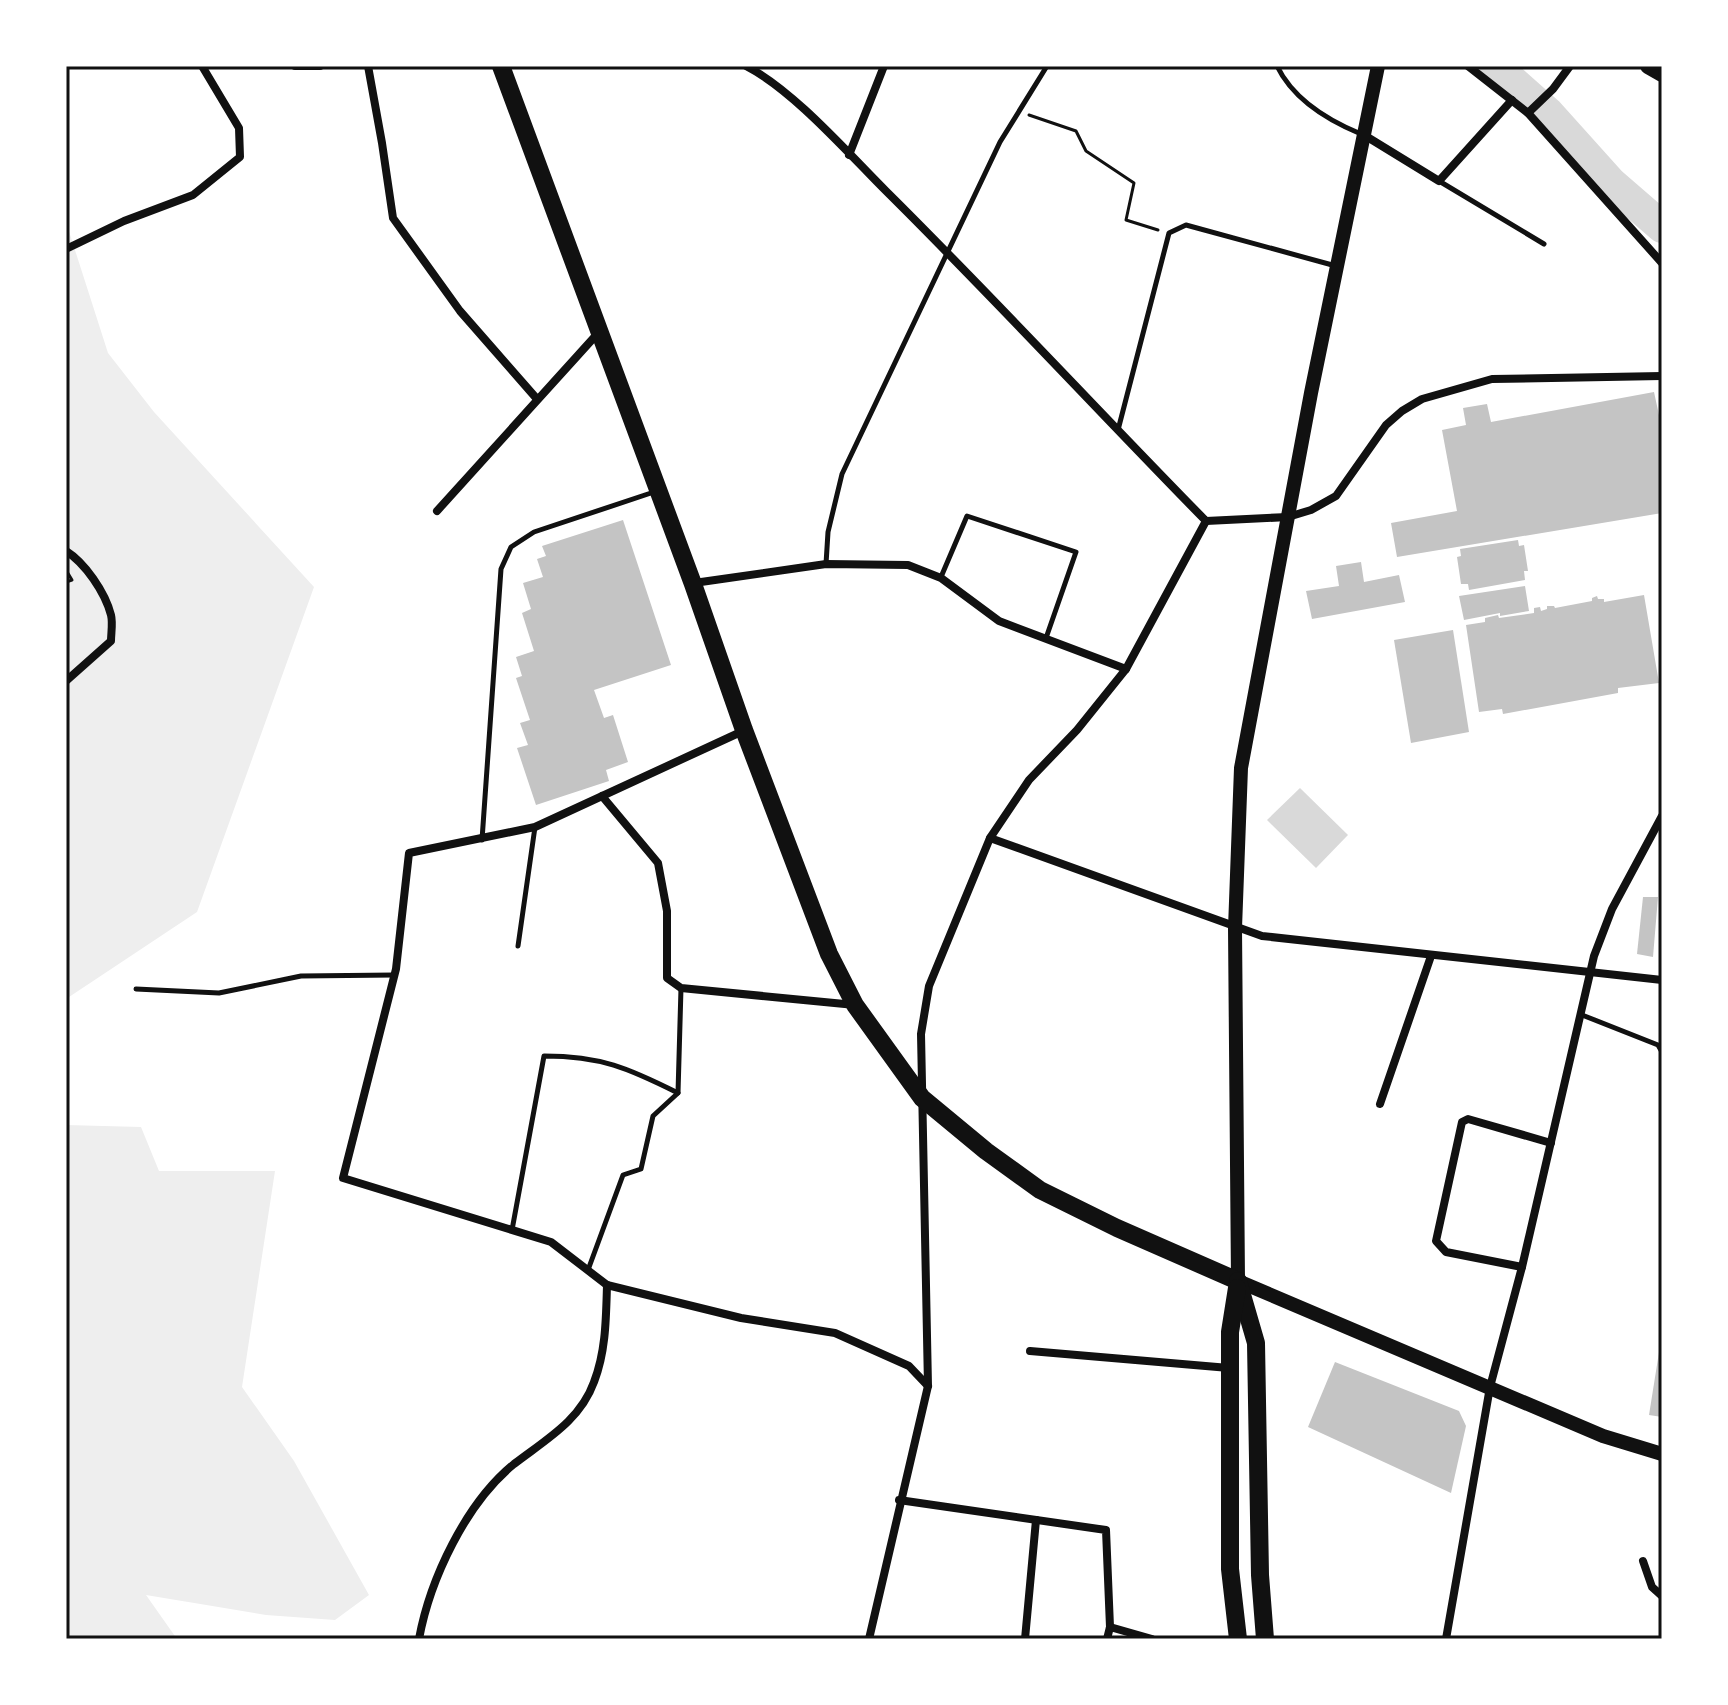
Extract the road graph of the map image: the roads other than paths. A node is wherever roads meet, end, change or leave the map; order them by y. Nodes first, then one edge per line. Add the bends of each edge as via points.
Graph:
1 (202, 66) edge
2 (295, 66) edge
3 (320, 66) edge
4 (368, 66) edge
5 (501, 66) edge
6 (746, 66) edge
7 (884, 66) edge
8 (1047, 66) edge
9 (1277, 66) edge
10 (1378, 66) edge
11 (1468, 66) edge
12 (1570, 66) edge
13 (1648, 66) edge
14 (1662, 74) edge
15 (1512, 100) junction
16 (1530, 111) junction
17 (1363, 135) junction
18 (849, 155) junction
19 (1439, 181) junction
20 (1544, 244) dead end
21 (66, 249) edge
22 (948, 252) junction
23 (1662, 263) edge
24 (1336, 267) junction
25 (600, 331) junction
26 (1662, 376) edge
27 (537, 399) junction
28 (1118, 431) junction
29 (659, 491) junction
30 (437, 511) dead end
31 (1288, 517) junction
32 (1206, 521) junction
33 (66, 551) edge
34 (826, 564) junction
35 (941, 578) junction
36 (693, 584) junction
37 (1046, 638) junction
38 (1126, 669) junction
39 (66, 681) edge
40 (744, 730) junction
41 (602, 796) junction
42 (1662, 816) edge
43 (535, 827) junction
44 (990, 838) junction
45 (482, 840) junction
46 (1235, 928) junction
47 (518, 946) dead end
48 (1431, 956) junction
49 (1591, 973) junction
50 (394, 975) junction
51 (1662, 980) edge
52 (681, 988) junction
53 (136, 989) dead end
54 (855, 1005) junction
55 (1582, 1015) junction
56 (1662, 1052) edge
57 (678, 1093) junction
58 (922, 1098) junction
59 (1380, 1104) dead end
60 (1551, 1143) junction
61 (512, 1231) junction
62 (1522, 1267) junction
63 (587, 1270) junction
64 (1238, 1281) junction
65 (607, 1285) junction
66 (1030, 1351) dead end
67 (1230, 1368) junction
68 (928, 1386) junction
69 (1490, 1387) junction
70 (1662, 1454) edge
71 (899, 1500) junction
72 (1036, 1520) junction
73 (1643, 1561) dead end
74 (1662, 1596) edge
75 (1110, 1627) junction
76 (419, 1639) edge
77 (869, 1639) edge
78 (1025, 1639) edge
79 (1107, 1639) edge
80 (1152, 1639) edge
81 (1238, 1639) edge
82 (1265, 1639) edge
83 (1446, 1639) edge

1 - 21 street via 239,128 240,157 193,195
2 - 3 street
4 - 27 street via 393,218 460,311
5 - 25 highway
6 - 18 street via 767,77
7 - 18 street
8 - 22 lane via 1000,142
9 - 17 lane via 1286,84 1334,123
10 - 17 street
11 - 15 street
12 - 16 street
13 - 14 main road
15 - 16 street
15 - 19 street
16 - 23 street
17 - 19 street
17 - 24 street
18 - 22 street
19 - 20 lane
22 - 28 street
22 - 34 lane via 842,474
24 - 28 lane via 1186,225 1169,233
24 - 31 street
25 - 27 street
25 - 29 highway
26 - 31 street via 1492,379 1422,399 1386,425 1336,496
27 - 30 street
28 - 32 street
29 - 36 highway
29 - 45 lane via 534,532 511,547 501,569
31 - 32 street
31 - 46 street via 1241,768
32 - 38 street
33 - 39 street via 78,558 111,616 111,641
34 - 35 street via 908,565
34 - 36 street
35 - 37 street via 999,621
35 - 37 lane via 967,516 1076,552
36 - 40 highway
37 - 38 street
38 - 44 street via 1029,780
40 - 41 street
40 - 54 highway via 829,954
41 - 43 street
41 - 52 street via 658,863 667,911 667,978
42 - 49 street via 1600,935
43 - 45 street
43 - 47 lane
44 - 46 street
44 - 58 street via 929,986 921,1034
45 - 50 street via 409,853
46 - 48 street via 1262,936
46 - 64 street
48 - 49 street
48 - 59 street
49 - 51 street
49 - 55 street
50 - 53 lane via 301,976 219,993
50 - 61 street via 343,1178
52 - 54 street
52 - 57 lane
54 - 58 highway
55 - 56 lane via 1658,1045
55 - 60 street
57 - 61 lane via 627,1068 580,1056 544,1056
57 - 63 lane via 653,1116 641,1169 623,1175
58 - 64 highway via 1040,1190
58 - 68 street
60 - 62 street
60 - 62 street via 1468,1119 1462,1122 1436,1241 1446,1252
61 - 63 street via 551,1242
62 - 69 street
63 - 65 street
64 - 67 highway
64 - 69 street
64 - 82 highway via 1256,1343
65 - 68 street via 741,1318 835,1333 909,1366
65 - 76 street via 606,1337 581,1408 484,1494 442,1563
66 - 67 street
67 - 81 highway via 1230,1569
68 - 71 street
69 - 70 street via 1603,1436
69 - 83 street
71 - 72 street
71 - 77 street
72 - 75 street via 1106,1530
72 - 78 street
73 - 74 street via 1652,1587
75 - 79 street
75 - 80 street

